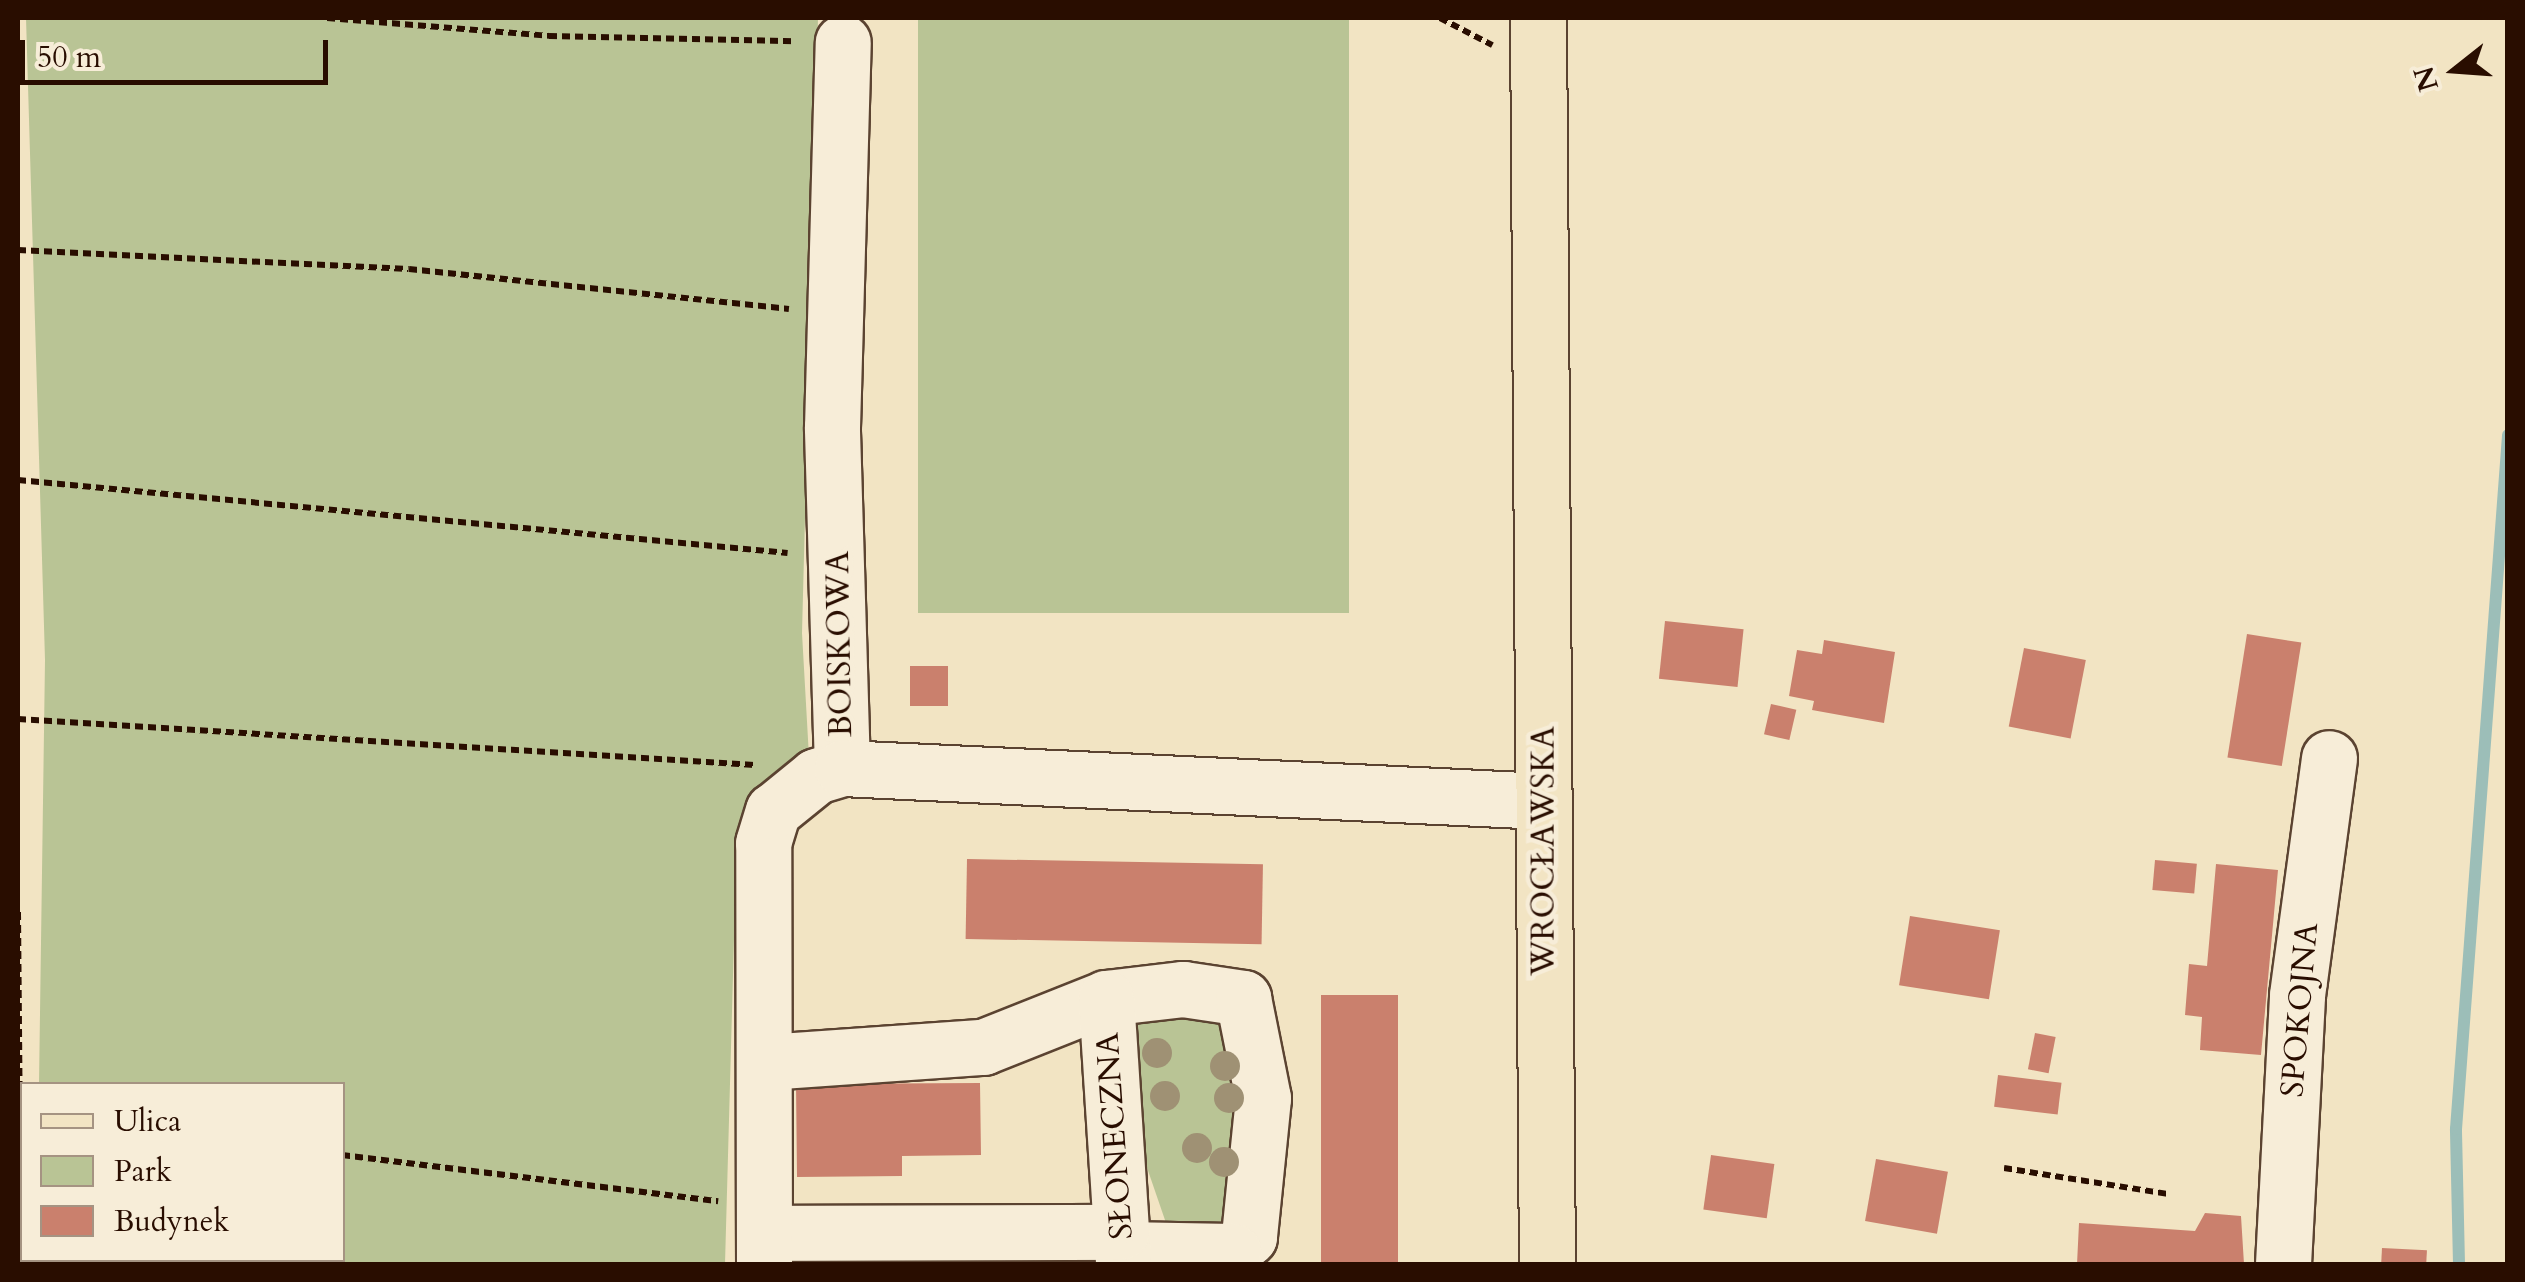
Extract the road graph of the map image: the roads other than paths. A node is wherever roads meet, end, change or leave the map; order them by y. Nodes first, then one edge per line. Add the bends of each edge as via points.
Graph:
1 (1538, 18) edge
2 (843, 42) road end
3 (2329, 758) dead end
4 (823, 777) junction
5 (1544, 802) junction
6 (1106, 998) junction
7 (766, 1062) junction
8 (764, 1235) edge
9 (1122, 1249) edge
10 (1547, 1264) edge
11 (2283, 1264) edge

1 - 5 main road, WROCŁAWSKA
2 - 4 street, BOISKOWA via 835,314 838,558
3 - 11 street, SPOKOJNA via 2297,995
4 - 5 street
4 - 7 street via 774,811 763,843
5 - 10 main road, WROCŁAWSKA
6 - 7 street, SŁONECZNA via 983,1047
6 - 9 street, SŁONECZNA
6 - 9 street via 1183,989 1243,998 1263,1098 1257,1218 1249,1237 1233,1251
7 - 8 street
8 - 9 street

